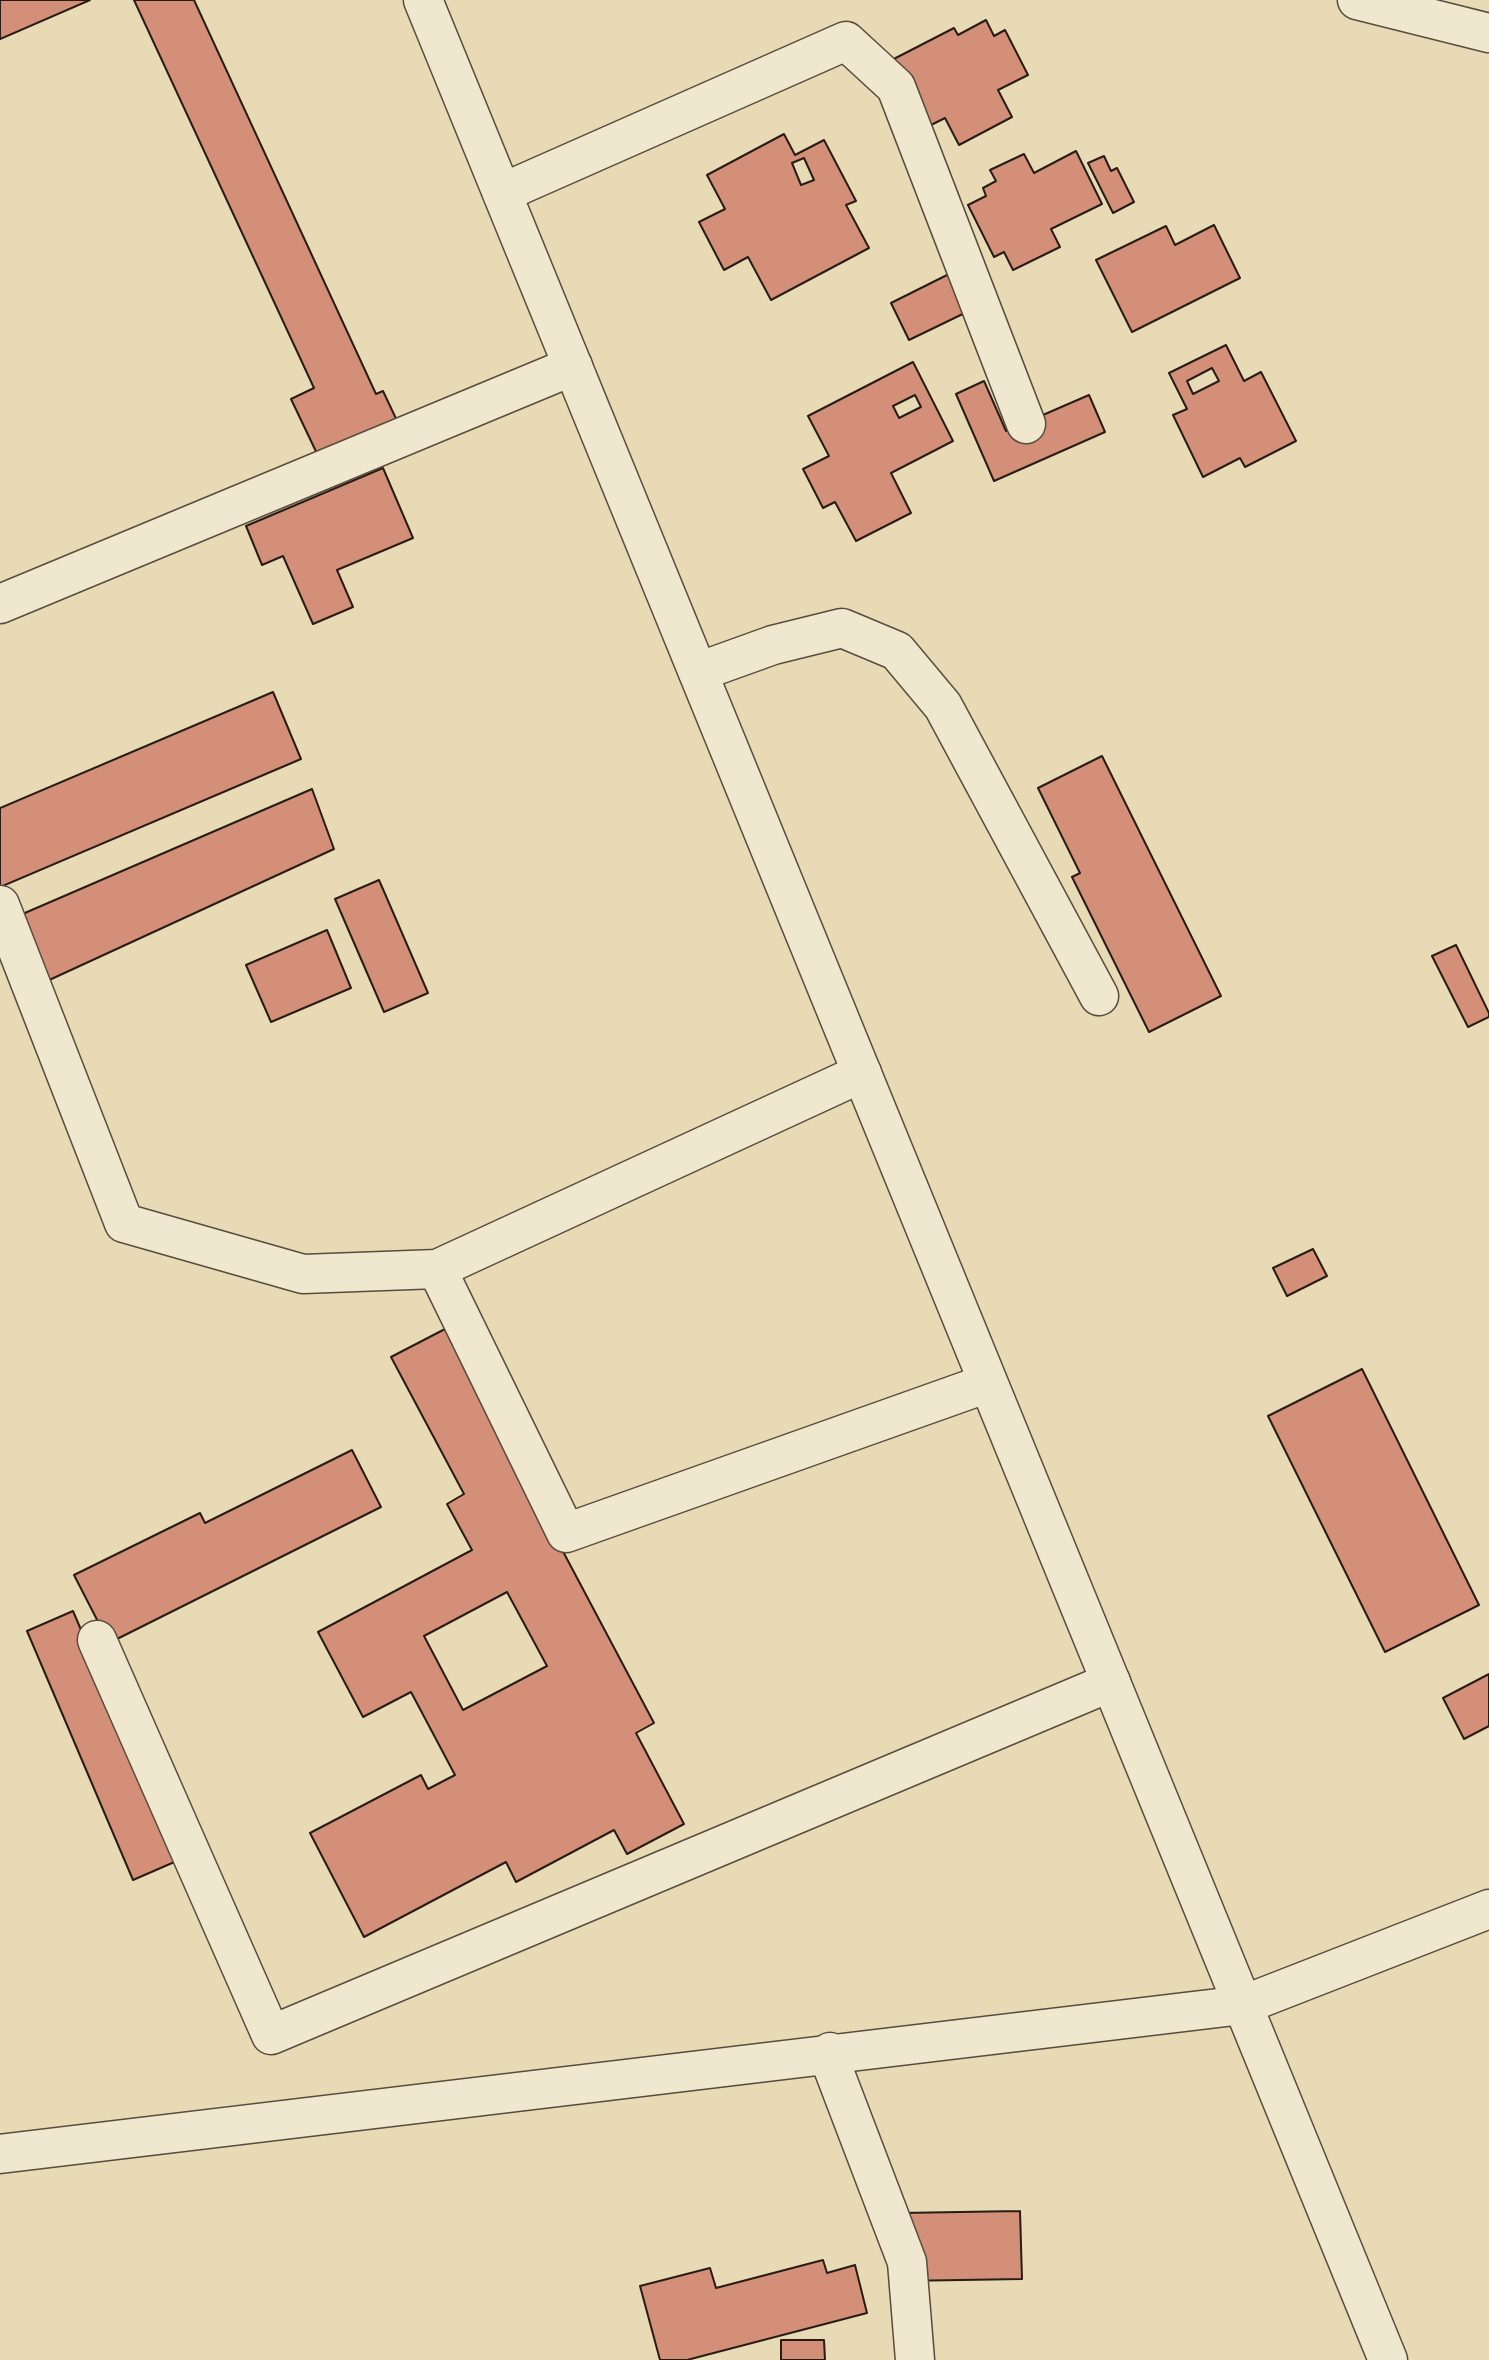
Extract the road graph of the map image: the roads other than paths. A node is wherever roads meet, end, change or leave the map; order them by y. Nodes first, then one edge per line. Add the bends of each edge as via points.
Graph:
1 (423, 0) edge
2 (1357, 0) edge
3 (1489, 33) edge
4 (502, 193) junction
5 (573, 366) junction
6 (1026, 424) dead end
7 (0, 604) edge
8 (698, 672) junction
9 (0, 905) edge
10 (1099, 996) dead end
11 (862, 1073) junction
12 (437, 1269) junction
13 (988, 1383) junction
14 (97, 1640) dead end
15 (1111, 1682) junction
16 (1489, 1909) edge
17 (1243, 2006) junction
18 (829, 2053) junction
19 (0, 2154) edge
20 (915, 2360) edge
21 (1388, 2360) edge

1 - 4 street
2 - 3 street
4 - 5 street
4 - 6 street via 846,41 896,87
5 - 7 street
5 - 8 street
8 - 10 street via 773,645 842,628 898,651 943,706
8 - 11 street
9 - 12 street via 124,1223 303,1274
11 - 12 street
11 - 13 street
12 - 13 street via 566,1533
13 - 15 street
14 - 15 street via 271,2035
15 - 17 street
16 - 17 street
17 - 18 street
17 - 21 street
18 - 19 street
18 - 20 street via 907,2262

